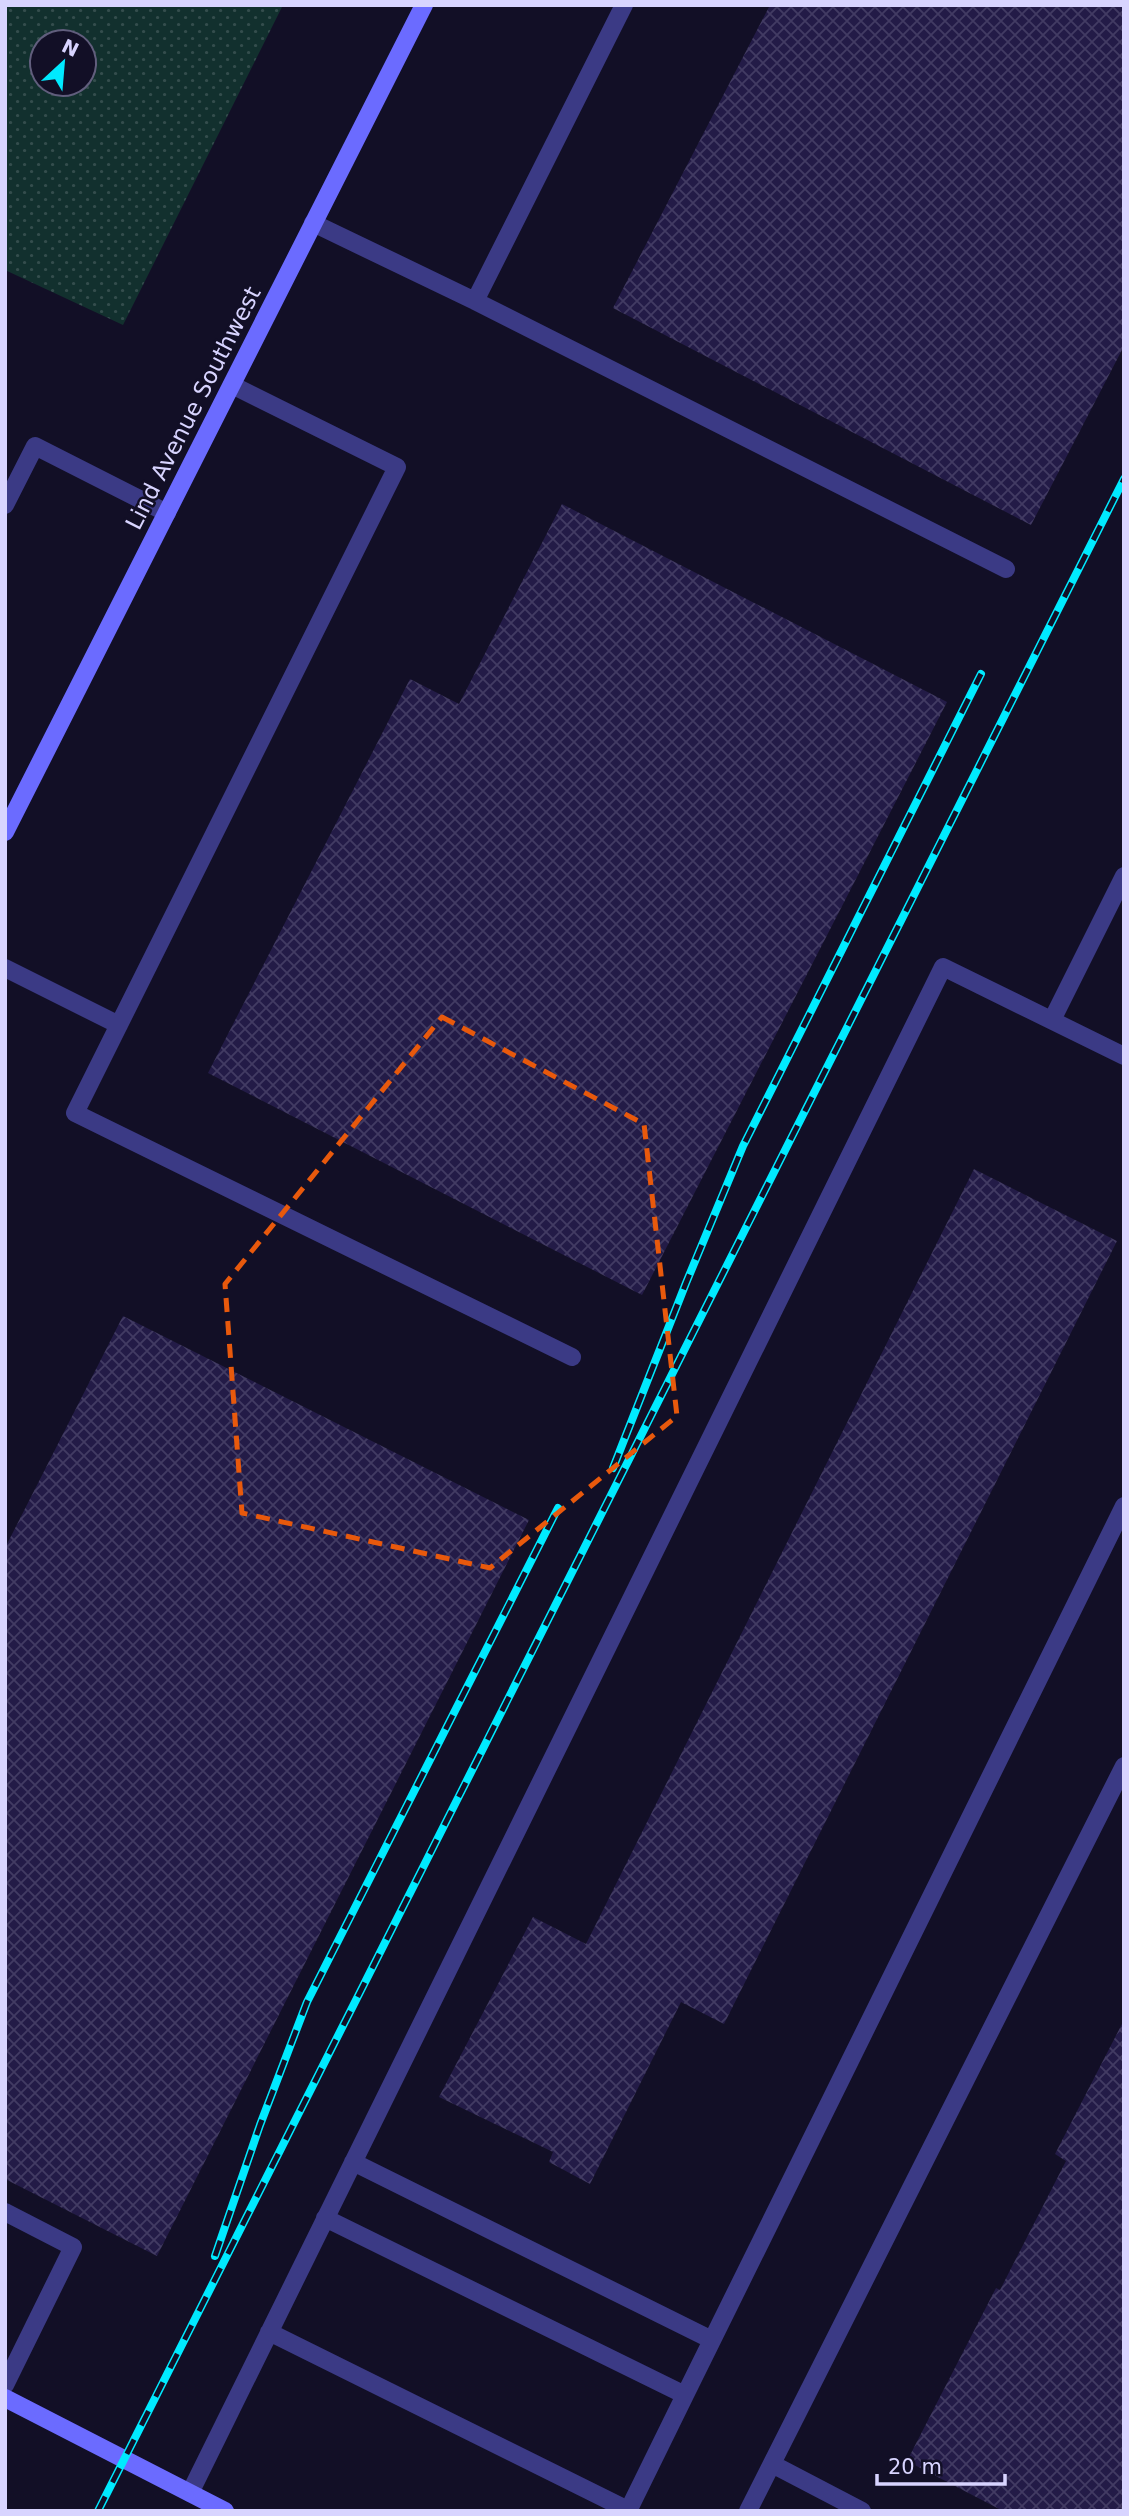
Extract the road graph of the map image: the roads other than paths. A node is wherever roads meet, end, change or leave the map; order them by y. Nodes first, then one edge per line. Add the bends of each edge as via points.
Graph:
1 (424, 5) edge
2 (619, 7) edge
3 (313, 223) junction
4 (475, 301) junction
5 (232, 385) junction
6 (5, 505) edge
7 (167, 513) junction
8 (1006, 569) dead end
9 (5, 832) edge
10 (1124, 876) edge
11 (5, 968) edge
12 (1052, 1020) junction
13 (119, 1025) junction
14 (1124, 1056) edge
15 (572, 1357) dead end
16 (1124, 1506) edge
17 (1124, 1766) edge
18 (353, 2162) junction
19 (5, 2212) edge
20 (325, 2218) junction
21 (269, 2333) junction
22 (712, 2340) junction
23 (5, 2385) edge
24 (685, 2395) junction
25 (5, 2398) edge
26 (772, 2464) junction
27 (190, 2493) junction
28 (628, 2510) edge
29 (225, 2511) edge
30 (748, 2511) edge
31 (862, 2511) edge

1 - 3 main road, Lind Avenue Southwest
2 - 4 lane
3 - 4 lane
3 - 5 main road, Lind Avenue Southwest
4 - 8 lane
5 - 7 main road, Lind Avenue Southwest
5 - 13 lane via 397,467
6 - 7 lane via 35,446
7 - 9 main road, Lind Avenue Southwest
10 - 12 lane
11 - 13 lane
12 - 14 lane
12 - 18 lane via 943,967
13 - 15 lane via 75,1113
16 - 22 lane
17 - 26 lane
18 - 20 lane
18 - 22 lane
19 - 23 lane via 73,2247
20 - 21 lane
20 - 24 lane
21 - 27 lane
21 - 28 lane
22 - 24 lane
24 - 28 lane
25 - 27 main road
26 - 30 lane
26 - 31 lane
27 - 29 main road

